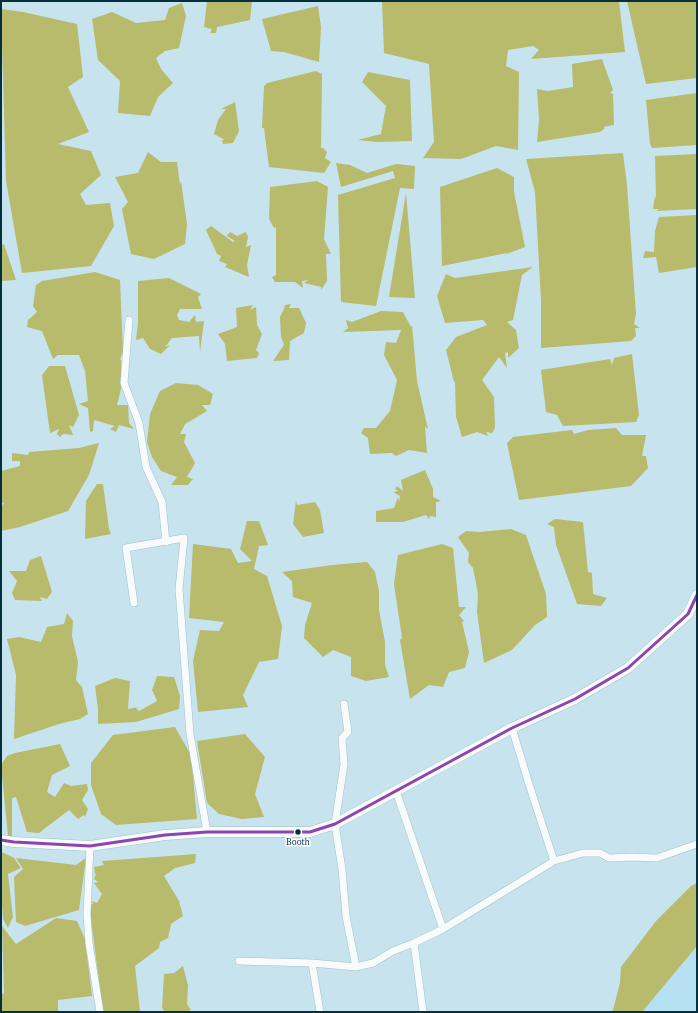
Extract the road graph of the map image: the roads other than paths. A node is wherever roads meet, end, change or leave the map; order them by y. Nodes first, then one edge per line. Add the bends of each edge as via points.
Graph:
1 (129, 320) dead end
2 (166, 542) junction
3 (697, 595) edge
4 (134, 603) dead end
5 (344, 704) dead end
6 (512, 728) junction
7 (396, 792) junction
8 (335, 824) junction
9 (206, 832) junction
10 (6, 841) edge
11 (697, 844) edge
12 (90, 846) junction
13 (554, 861) junction
14 (443, 929) junction
15 (414, 943) junction
16 (239, 961) dead end
17 (312, 963) junction
18 (356, 967) junction
19 (100, 1012) edge
20 (320, 1012) edge
21 (423, 1012) edge

1 - 2 street via 124,383 138,423 146,467 162,502
2 - 4 street via 126,548
2 - 9 street via 184,538 179,589 190,734
3 - 6 main road via 688,614 628,668 575,699
5 - 8 street via 348,732 342,738 344,764
6 - 7 main road
6 - 13 street
7 - 8 main road
7 - 14 street
8 - 9 main road via 310,832
8 - 18 street via 346,916
9 - 12 main road
10 - 12 main road
11 - 13 street via 657,858 609,858 600,853 583,853
12 - 19 street via 87,915
13 - 14 street
14 - 15 street
15 - 18 street via 393,951 373,963
15 - 21 street
16 - 17 street
17 - 18 street
17 - 20 street

